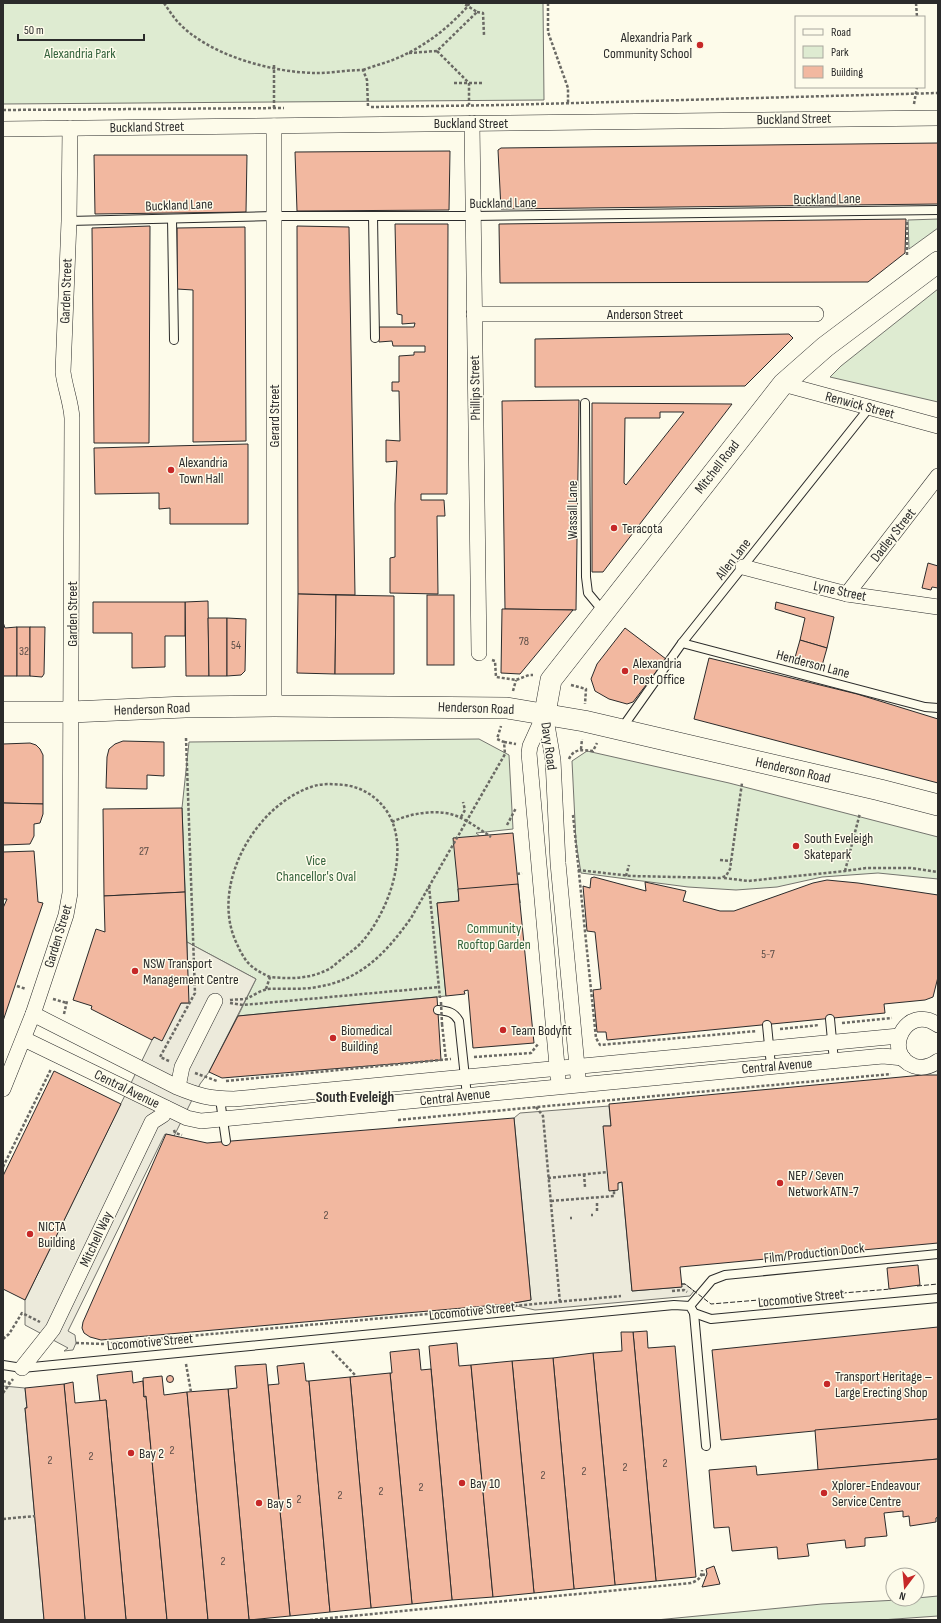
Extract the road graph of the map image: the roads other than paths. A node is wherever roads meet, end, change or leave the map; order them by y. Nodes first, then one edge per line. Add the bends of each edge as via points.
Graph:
1 (938, 118) edge
2 (472, 123) junction
3 (274, 126) junction
4 (70, 128) junction
5 (3, 129) edge
6 (938, 210) edge
7 (273, 216) junction
8 (373, 216) junction
9 (473, 216) junction
10 (172, 219) junction
11 (69, 221) junction
12 (938, 262) edge
13 (474, 314) junction
14 (816, 314) dead end
15 (375, 338) dead end
16 (174, 340) dead end
17 (782, 384) junction
18 (585, 403) dead end
19 (869, 408) junction
20 (938, 426) edge
21 (938, 476) edge
22 (743, 567) junction
23 (847, 594) junction
24 (938, 607) edge
25 (603, 611) junction
26 (682, 643) junction
27 (479, 653) road end
28 (274, 706) junction
29 (938, 708) edge
30 (3, 712) edge
31 (71, 712) junction
32 (545, 713) junction
33 (622, 729) junction
34 (938, 805) edge
35 (562, 909) junction
36 (543, 910) junction
37 (215, 1001) road end
38 (440, 1006) road end
39 (33, 1014) junction
40 (830, 1022) road end
41 (938, 1025) edge
42 (768, 1027) road end
43 (899, 1036) junction
44 (24, 1039) junction
45 (832, 1042) junction
46 (769, 1047) junction
47 (903, 1058) junction
48 (834, 1061) junction
49 (938, 1061) edge
50 (577, 1066) junction
51 (771, 1066) junction
52 (557, 1068) junction
53 (465, 1077) junction
54 (179, 1082) dead end
55 (579, 1086) junction
56 (559, 1087) junction
57 (3, 1089) edge
58 (467, 1096) junction
59 (220, 1099) junction
60 (166, 1108) junction
61 (223, 1120) junction
62 (226, 1141) dead end
63 (938, 1254) edge
64 (938, 1298) edge
65 (692, 1310) junction
66 (3, 1365) edge
67 (22, 1368) junction
68 (706, 1446) dead end

1 - 2 street, Buckland Street
2 - 3 street, Buckland Street
2 - 9 street, Phillips Street
3 - 4 street, Buckland Street
3 - 7 street, Gerard Street
4 - 5 street, Buckland Street
4 - 11 street, Garden Street
6 - 9 lane, Buckland Lane
7 - 8 lane, Buckland Lane
7 - 10 lane, Buckland Lane
7 - 28 street, Gerard Street
8 - 9 lane, Buckland Lane
8 - 15 lane
9 - 13 street, Phillips Street
10 - 11 lane, Buckland Lane
10 - 16 lane
11 - 31 street, Garden Street via 63,372 72,406
12 - 17 main road, Mitchell Road via 825,347
13 - 14 street, Anderson Street
13 - 27 street, Phillips Street
17 - 19 street, Renwick Street
17 - 25 main road, Mitchell Road
18 - 25 lane, Wassall Lane via 586,577 588,593
19 - 20 street, Renwick Street
19 - 22 lane, Allen Lane
21 - 23 street, Dadley Street
22 - 23 street, Lyne Street
22 - 26 lane, Allen Lane
23 - 24 street, Lyne Street
25 - 32 main road, Mitchell Road via 551,680
26 - 29 lane, Henderson Lane
26 - 33 lane, Allen Lane
28 - 31 main road, Henderson Road
28 - 32 main road, Henderson Road via 507,708
30 - 31 main road, Henderson Road
31 - 39 street, Garden Street via 70,893
32 - 33 main road, Henderson Road
32 - 35 street, Davy Road via 552,750
32 - 36 street, Davy Road via 529,753
33 - 34 main road, Henderson Road
35 - 36 street
35 - 50 street, Davy Road
36 - 52 street, Davy Road
37 - 54 street via 182,1067
38 - 53 lane via 459,1021
39 - 44 street, Garden Street
39 - 59 street, Central Avenue via 198,1096
40 - 45 lane
41 - 43 street via 927,1020 916,1020 905,1026
42 - 46 lane
43 - 45 street, Central Avenue
43 - 47 street via 898,1047
44 - 57 street, Garden Street
44 - 60 street, Central Avenue
45 - 46 street, Central Avenue
45 - 48 lane
46 - 50 street, Central Avenue
46 - 51 lane
47 - 48 street, Central Avenue via 883,1056
47 - 49 street via 923,1071
48 - 51 street, Central Avenue
50 - 52 street, Central Avenue
50 - 55 street, Davy Road
51 - 55 street, Central Avenue
52 - 53 street, Central Avenue
52 - 56 street, Davy Road
53 - 58 lane
53 - 59 street, Central Avenue
55 - 56 street, Central Avenue
56 - 58 street, Central Avenue
58 - 61 street, Central Avenue
59 - 61 lane
60 - 61 street, Central Avenue via 187,1118 201,1121
60 - 67 street, Mitchell Way via 162,1115 152,1122 53,1329
61 - 62 lane
63 - 65 lane, Film/Production Dock via 725,1275 712,1280 699,1295
64 - 65 lane, Locomotive Street via 711,1320
65 - 67 lane, Locomotive Street via 674,1305
65 - 68 lane
66 - 67 lane, Locomotive Street

